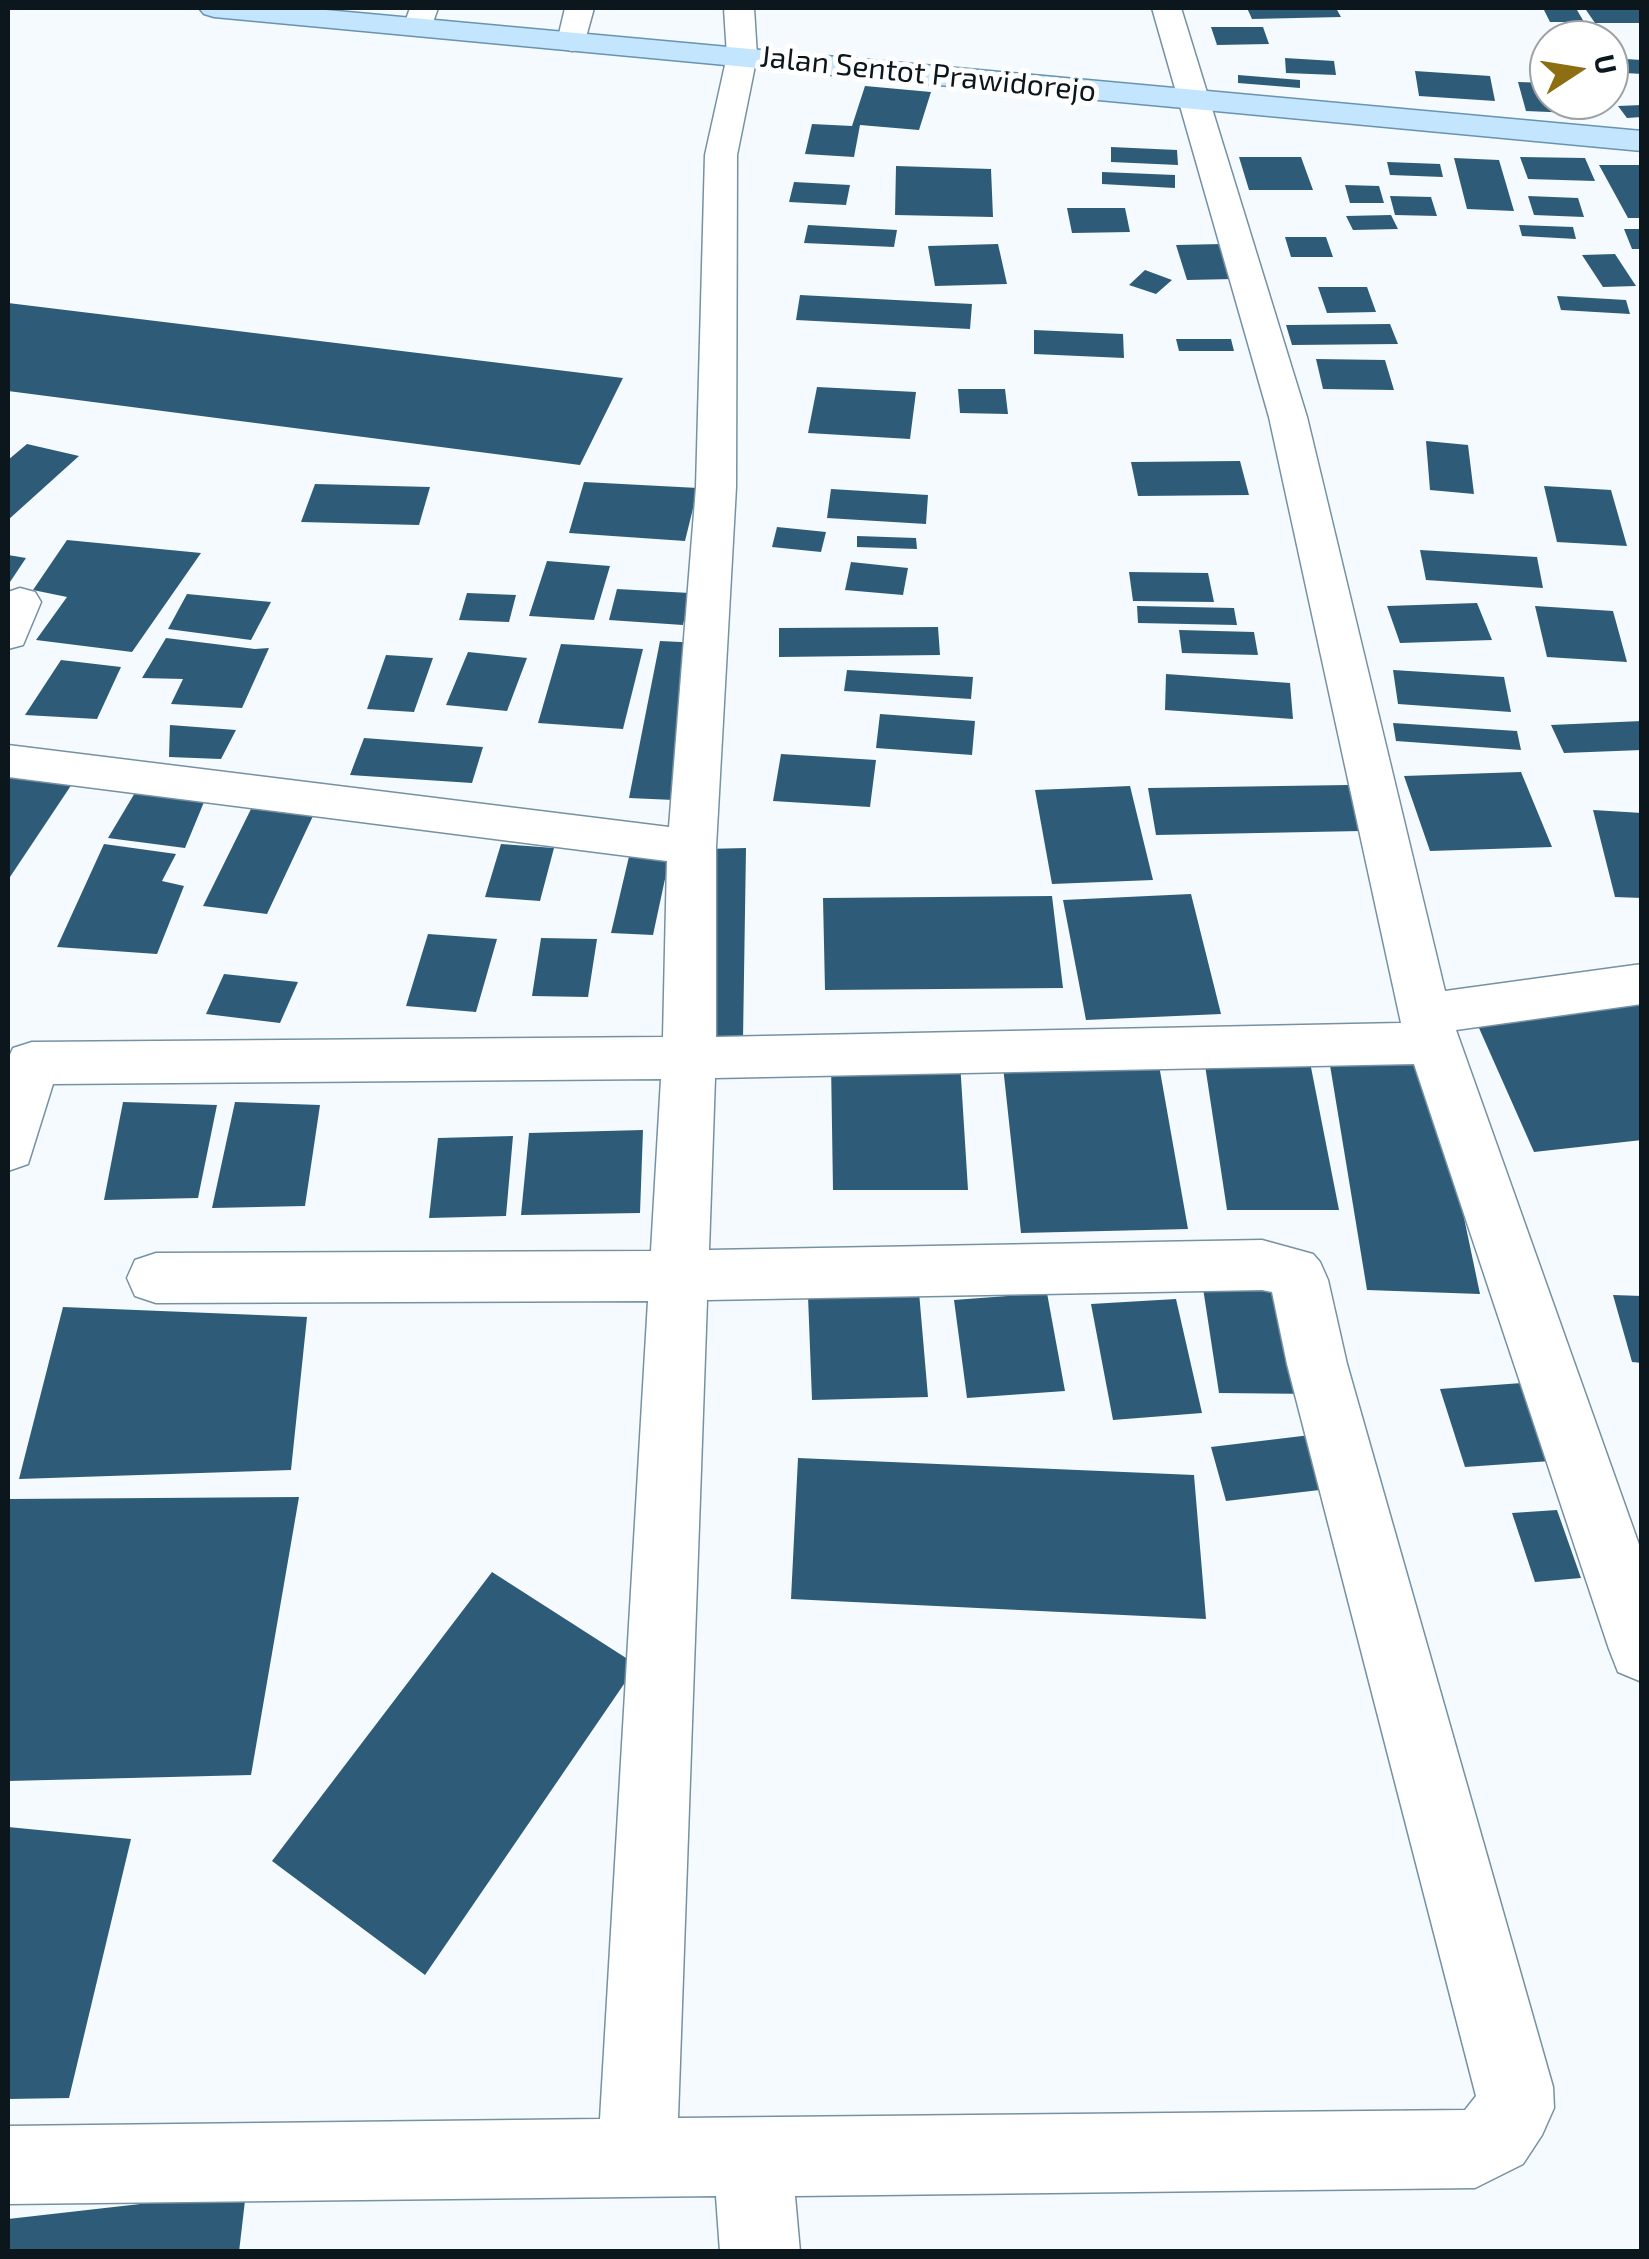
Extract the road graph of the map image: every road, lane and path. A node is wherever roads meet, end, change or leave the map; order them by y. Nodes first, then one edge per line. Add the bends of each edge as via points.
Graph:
1 (214, 8) edge
2 (578, 8) edge
3 (739, 8) edge
4 (1166, 8) edge
5 (421, 16) edge
6 (572, 42) junction
7 (742, 56) junction
8 (1191, 100) junction
9 (1642, 142) edge
10 (8, 761) edge
11 (692, 848) junction
12 (1642, 984) edge
13 (1429, 1028) junction
14 (689, 1058) junction
15 (20, 1064) edge
16 (8, 1148) edge
17 (678, 1276) junction
18 (156, 1278) dead end
19 (1642, 1649) edge
20 (752, 2158) junction
21 (637, 2160) junction
22 (8, 2165) edge
23 (760, 2252) edge

1 - 5 main road, Jalan Sentot Prawidorejo
2 - 6 street
3 - 7 street
4 - 8 street
5 - 6 main road, Jalan Sentot Prawidorejo
6 - 7 main road, Jalan Sentot Prawidorejo
7 - 8 main road, Jalan Sentot Prawidorejo
7 - 11 street via 721,155 716,487
8 - 9 main road, Jalan Sentot Prawidorejo
8 - 13 street via 1288,417
10 - 11 street
11 - 14 street
12 - 13 street
13 - 14 street
13 - 19 street
14 - 15 street
14 - 17 street
15 - 16 street
17 - 18 street
17 - 20 street via 1262,1265 1292,1272 1300,1280 1317,1364 1515,2087 1515,2108 1496,2136 1475,2149
17 - 21 street
20 - 21 street
20 - 23 street
21 - 22 street

